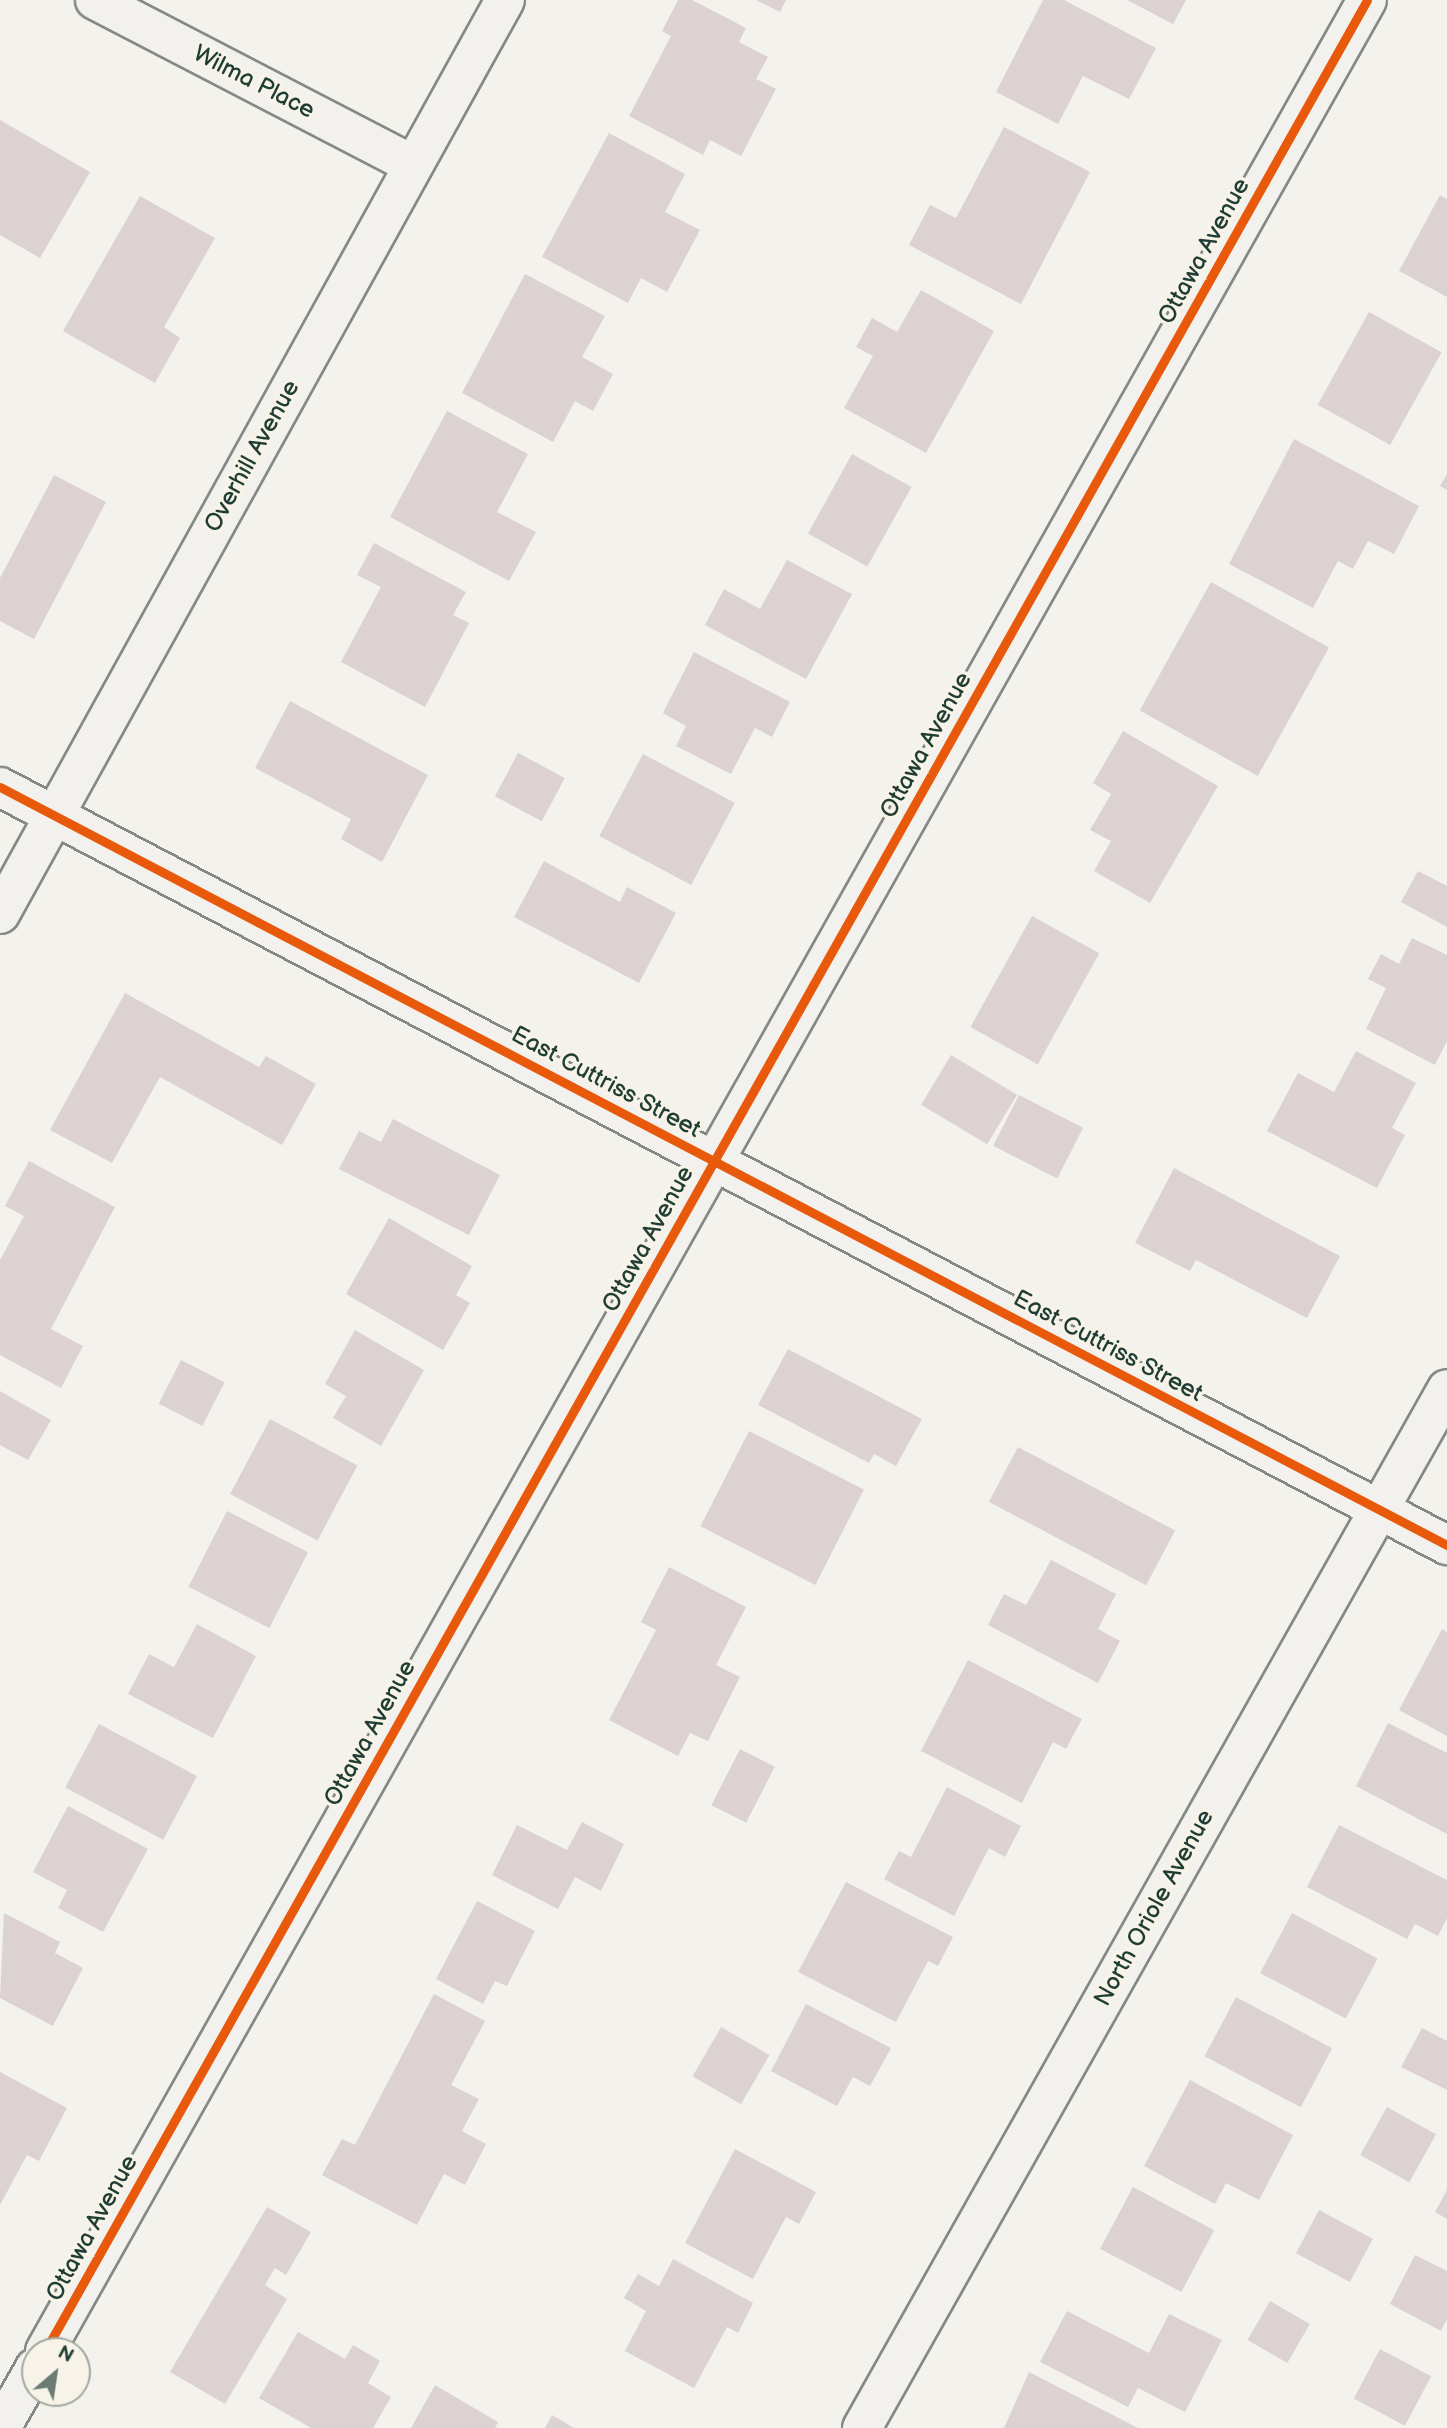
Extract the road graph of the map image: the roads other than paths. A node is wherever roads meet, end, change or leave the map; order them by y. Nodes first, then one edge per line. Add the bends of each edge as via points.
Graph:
1 (95, 0) edge
2 (505, 0) edge
3 (1367, 0) edge
4 (412, 164) junction
5 (0, 787) edge
6 (55, 816) junction
7 (0, 914) edge
8 (715, 1160) junction
9 (1447, 1389) edge
10 (1379, 1510) junction
11 (1447, 1545) edge
12 (53, 2337) edge
13 (21, 2393) edge
14 (1, 2428) edge
15 (862, 2428) edge

1 - 4 street, Wilma Place
2 - 4 street, Overhill Avenue
3 - 8 street, Ottawa Avenue
4 - 6 street, Overhill Avenue
5 - 6 street, East Cuttriss Street
6 - 7 street, Overhill Avenue
6 - 8 street, East Cuttriss Street
8 - 10 street, East Cuttriss Street
8 - 12 street, Ottawa Avenue
9 - 10 street, North Oriole Avenue
10 - 11 street, East Cuttriss Street
10 - 15 street, North Oriole Avenue
13 - 14 street

